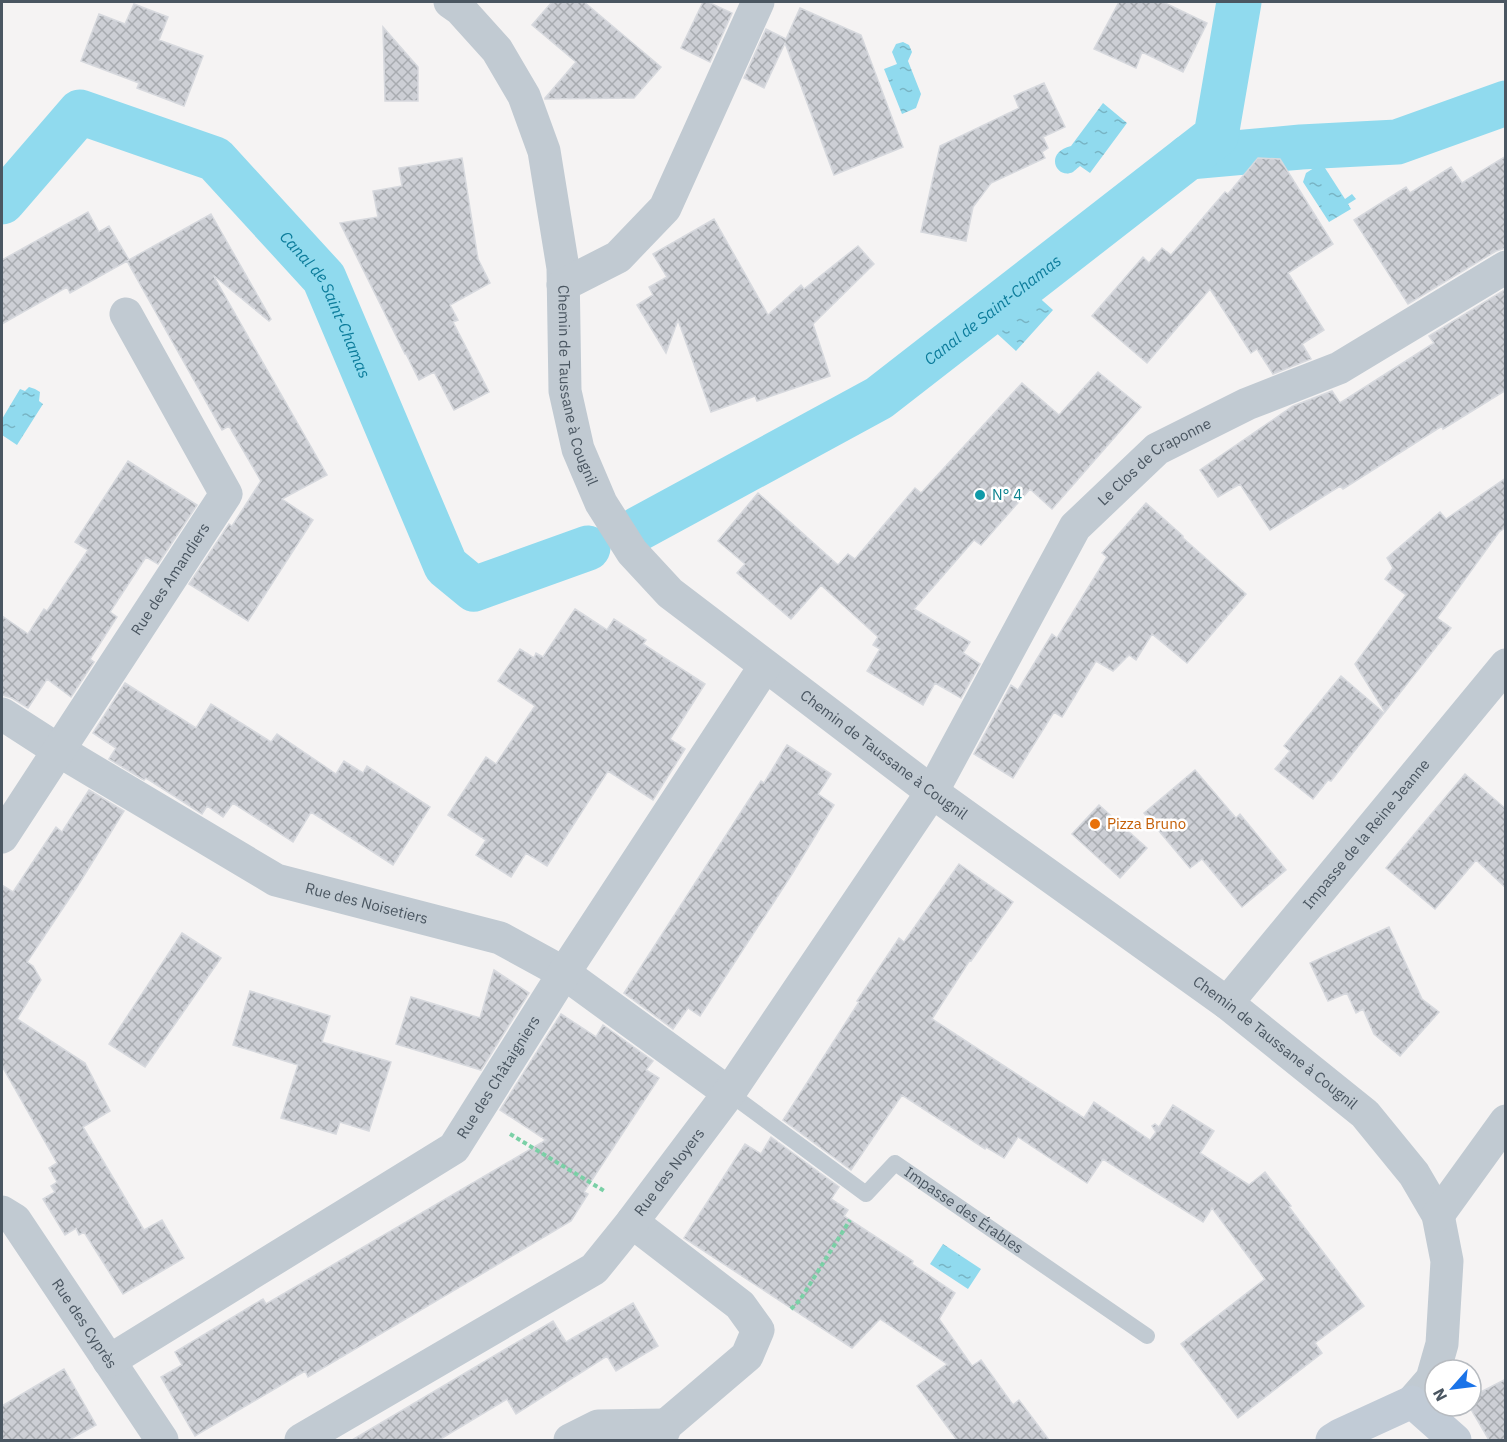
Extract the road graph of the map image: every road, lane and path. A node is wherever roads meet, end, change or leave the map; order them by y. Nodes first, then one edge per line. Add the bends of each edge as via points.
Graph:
1 (450, 2) edge
2 (758, 2) edge
3 (1506, 267) edge
4 (563, 285) junction
5 (126, 314) dead end
6 (1506, 665) edge
7 (765, 666) junction
8 (2, 714) edge
9 (58, 750) junction
10 (932, 792) junction
11 (2, 837) edge
12 (564, 973) junction
13 (1227, 1004) junction
14 (729, 1093) junction
15 (477, 1113) junction
16 (1506, 1121) edge
17 (866, 1194) junction
18 (2, 1212) edge
19 (1438, 1215) junction
20 (632, 1222) junction
21 (759, 1330) junction
22 (1147, 1336) dead end
23 (109, 1360) junction
24 (1412, 1402) junction
25 (663, 1433) edge
26 (162, 1440) edge
27 (301, 1440) edge
28 (570, 1440) edge
29 (1332, 1440) edge
30 (1455, 1440) edge

1 - 4 street, Chemin de Taussane à Cougnil via 497,50 524,96 544,151
2 - 4 street via 665,208 618,258
3 - 10 street, Le Clos de Craponne via 1339,368 1247,404 1157,449 1075,527
4 - 7 street, Chemin de Taussane à Cougnil via 565,391 578,449 601,503 632,552 670,593
5 - 9 street, Rue des Amandiers via 226,494
6 - 13 street, Impasse de la Reine Jeanne
7 - 10 street, Chemin de Taussane à Cougnil
7 - 12 street, Rue des Châtaigniers
8 - 9 street, Rue des Noisetiers
9 - 11 street, Rue des Amandiers
9 - 12 street, Rue des Noisetiers via 276,880 500,938
10 - 13 street, Chemin de Taussane à Cougnil
10 - 14 street, Rue des Noyers
12 - 14 street, Rue des Noisetiers
12 - 15 street, Rue des Châtaigniers
13 - 19 street, Chemin de Taussane à Cougnil via 1365,1114 1414,1174
14 - 17 lane
14 - 20 street, Rue des Noyers
15 - 20 path via 608,1194
15 - 23 street, Rue des Châtaigniers via 454,1148
16 - 19 street
17 - 21 path via 800,1300 778,1322
17 - 22 lane, Impasse des Érables via 895,1163
18 - 23 street, Rue des Cyprès via 15,1220
19 - 24 street, Chemin de Taussane à Cougnil via 1447,1261 1442,1344 1432,1378
20 - 21 street via 740,1305
20 - 27 street, Rue des Noyers via 594,1269
21 - 25 street via 747,1356
23 - 26 street, Rue des Cyprès
24 - 29 street
24 - 30 street
25 - 28 street via 598,1426

